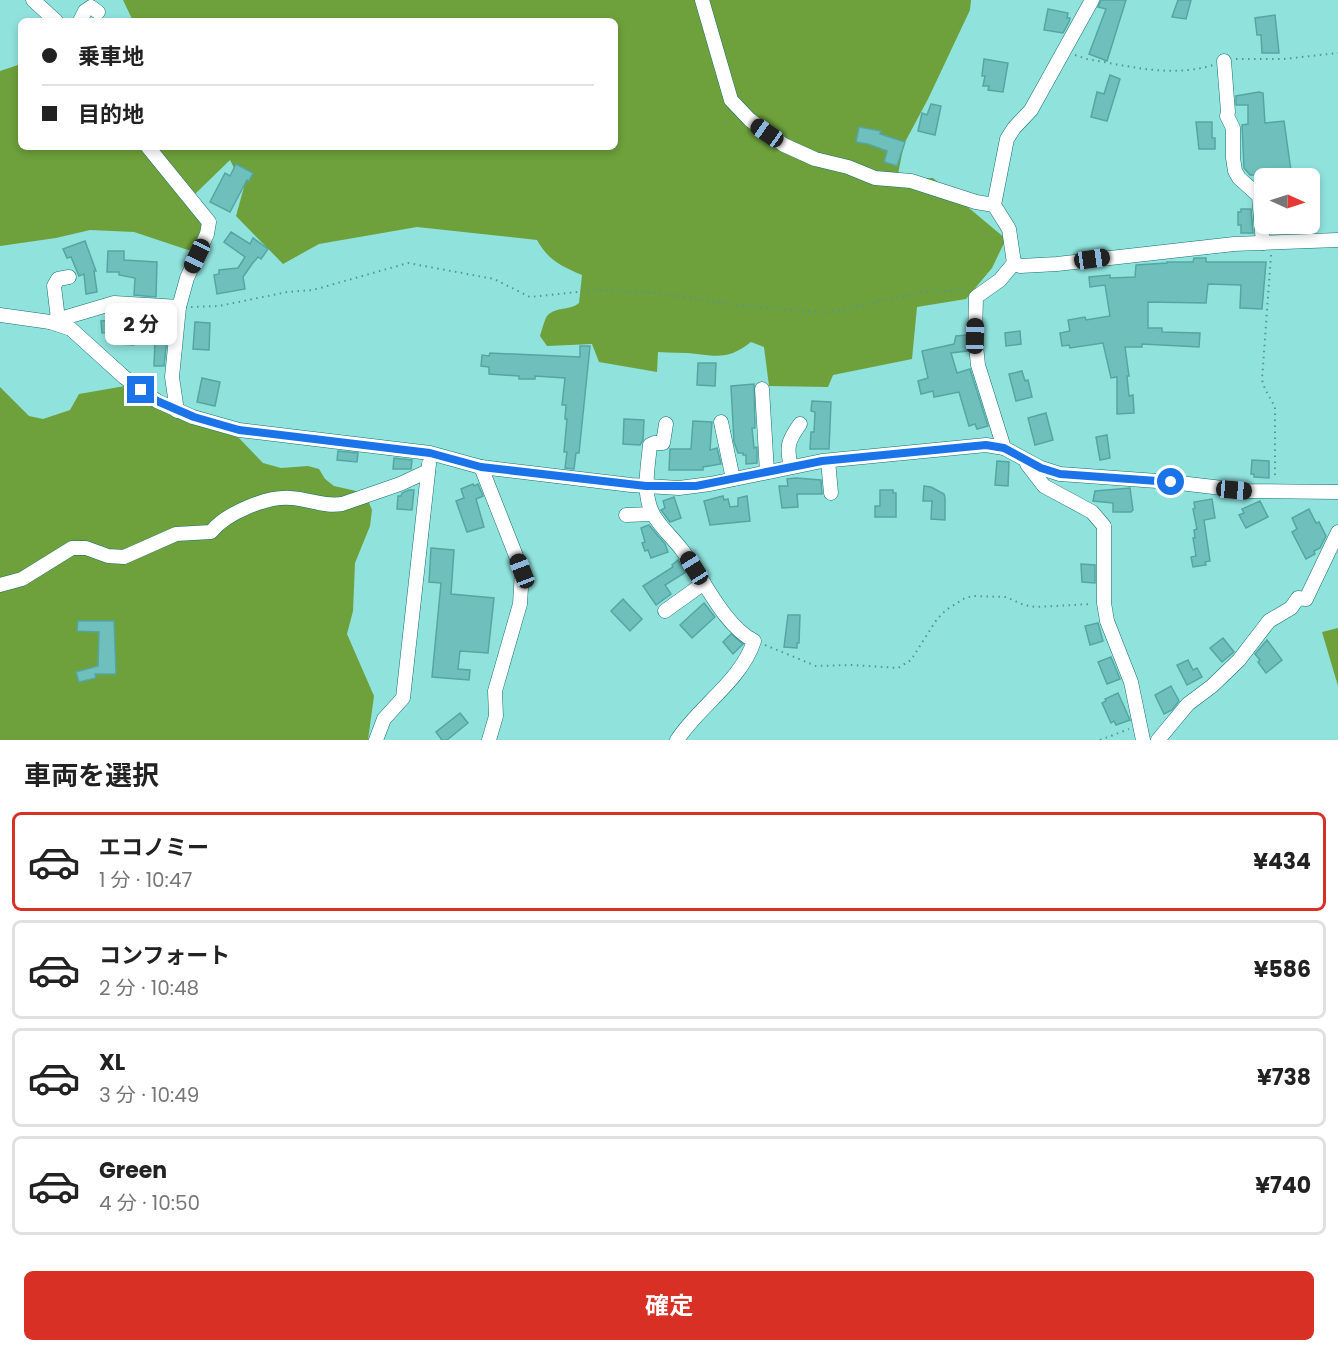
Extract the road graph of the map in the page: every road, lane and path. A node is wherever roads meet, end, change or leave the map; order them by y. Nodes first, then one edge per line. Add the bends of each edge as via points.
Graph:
1 (33, 0) edge
2 (702, 0) edge
3 (1092, 0) edge
4 (98, 12) dead end
5 (53, 18) edge
6 (81, 18) edge
7 (1065, 51) junction
8 (1338, 53) edge
9 (1224, 62) junction
10 (150, 150) edge
11 (994, 205) junction
12 (1338, 240) edge
13 (1267, 247) junction
14 (1014, 263) junction
15 (69, 277) dead end
16 (976, 297) junction
17 (179, 307) junction
18 (0, 315) edge
19 (54, 320) junction
20 (762, 388) dead end
21 (177, 411) junction
22 (721, 422) dead end
23 (666, 424) dead end
24 (800, 424) dead end
25 (1004, 448) junction
26 (430, 453) junction
27 (1024, 460) junction
28 (828, 461) junction
29 (481, 467) junction
30 (791, 467) junction
31 (428, 471) junction
32 (767, 472) junction
33 (733, 479) junction
34 (646, 486) junction
35 (1275, 492) junction
36 (1338, 492) edge
37 (831, 493) dead end
38 (652, 514) junction
39 (626, 515) dead end
40 (1338, 532) edge
41 (704, 583) junction
42 (0, 585) edge
43 (1104, 603) junction
44 (665, 611) dead end
45 (754, 641) junction
46 (1140, 724) junction
47 (376, 740) edge
48 (489, 740) edge
49 (678, 740) edge
50 (1100, 740) edge
51 (1143, 740) edge
52 (1158, 740) edge

1 - 5 street
2 - 11 street via 731,100 784,145 875,178 911,181
3 - 7 street
4 - 6 street via 91,7
7 - 9 path via 1087,59 1165,72 1197,70
7 - 11 street via 1031,110 1007,139
8 - 9 path
9 - 13 street via 1235,171 1259,196
10 - 17 street via 209,222
11 - 14 street via 1009,229
12 - 13 street
13 - 14 street via 1234,244 1057,264
13 - 35 path via 1262,380 1275,407
14 - 16 street via 1000,280
15 - 19 street via 58,279 54,286
16 - 17 path via 966,289 922,292 828,313 656,292 597,290 530,297 494,279 408,264 313,290 219,306
16 - 25 street via 978,365
17 - 19 street via 114,303
17 - 21 street via 172,377
18 - 19 street
19 - 21 street via 71,329 124,377
20 - 32 street
21 - 26 street via 239,430
22 - 33 street
23 - 34 street via 663,442 650,445
24 - 30 street via 787,452
25 - 27 street
25 - 28 street via 971,446
26 - 29 street
26 - 31 street
27 - 35 street via 1060,474
27 - 43 street via 1044,486 1092,512 1104,526
28 - 30 street
28 - 37 street
29 - 34 street
29 - 48 street via 522,571 520,604 495,691 496,716
30 - 32 street
31 - 42 street via 333,506 292,498 270,501 235,513 211,532 176,534 124,557 72,548 22,579
31 - 47 street via 403,698 384,719
32 - 33 street
33 - 34 street via 679,488
34 - 38 street
35 - 36 street
38 - 39 street
38 - 41 street
40 - 52 street via 1306,599 1298,598 1291,608 1269,621 1239,660 1188,704
41 - 44 street
41 - 45 street via 744,636
43 - 45 path via 1036,607 1006,597 965,598 937,619 911,660 898,668 816,666
43 - 46 street via 1107,621 1130,675
45 - 49 street via 733,677
46 - 50 path
46 - 51 street

